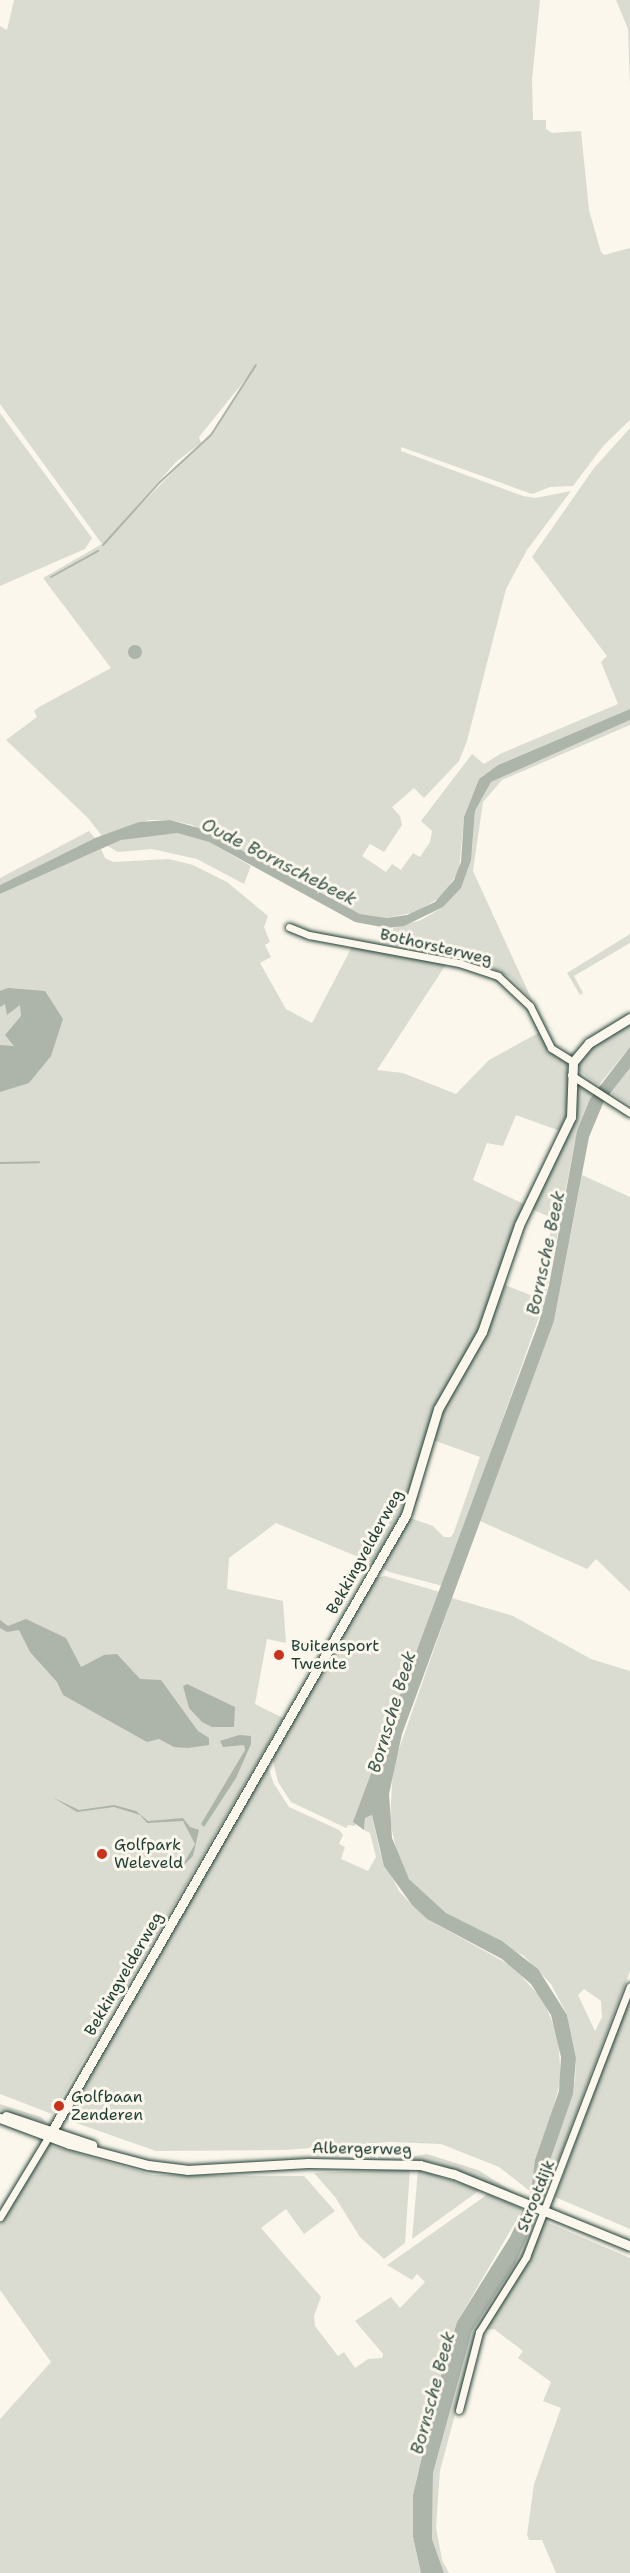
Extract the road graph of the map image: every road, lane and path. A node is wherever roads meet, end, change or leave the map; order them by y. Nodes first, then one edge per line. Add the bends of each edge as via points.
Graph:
1 (289, 927) dead end
2 (630, 1018) edge
3 (573, 1062) junction
4 (571, 1075) junction
5 (630, 1113) edge
6 (630, 1986) edge
7 (0, 2116) edge
8 (50, 2134) junction
9 (542, 2210) junction
10 (0, 2217) edge
11 (630, 2246) edge
12 (459, 2410) dead end

1 - 3 street, Bothorsterweg via 302,933 459,963 498,976 520,993 551,1048
2 - 3 street via 589,1043
3 - 4 street, Bekkingvelderweg
4 - 5 street
4 - 8 street, Bekkingvelderweg via 571,1117 519,1225 482,1332 438,1409 406,1515
6 - 9 street, Strootdijk
7 - 8 street, Albergerweg
8 - 9 street, Albergerweg via 116,2156 187,2170 308,2163 402,2163 454,2174
8 - 10 street, Bekkingvelderweg
9 - 11 street, Albergerweg
9 - 12 street, Strootdijk via 521,2268 479,2332

